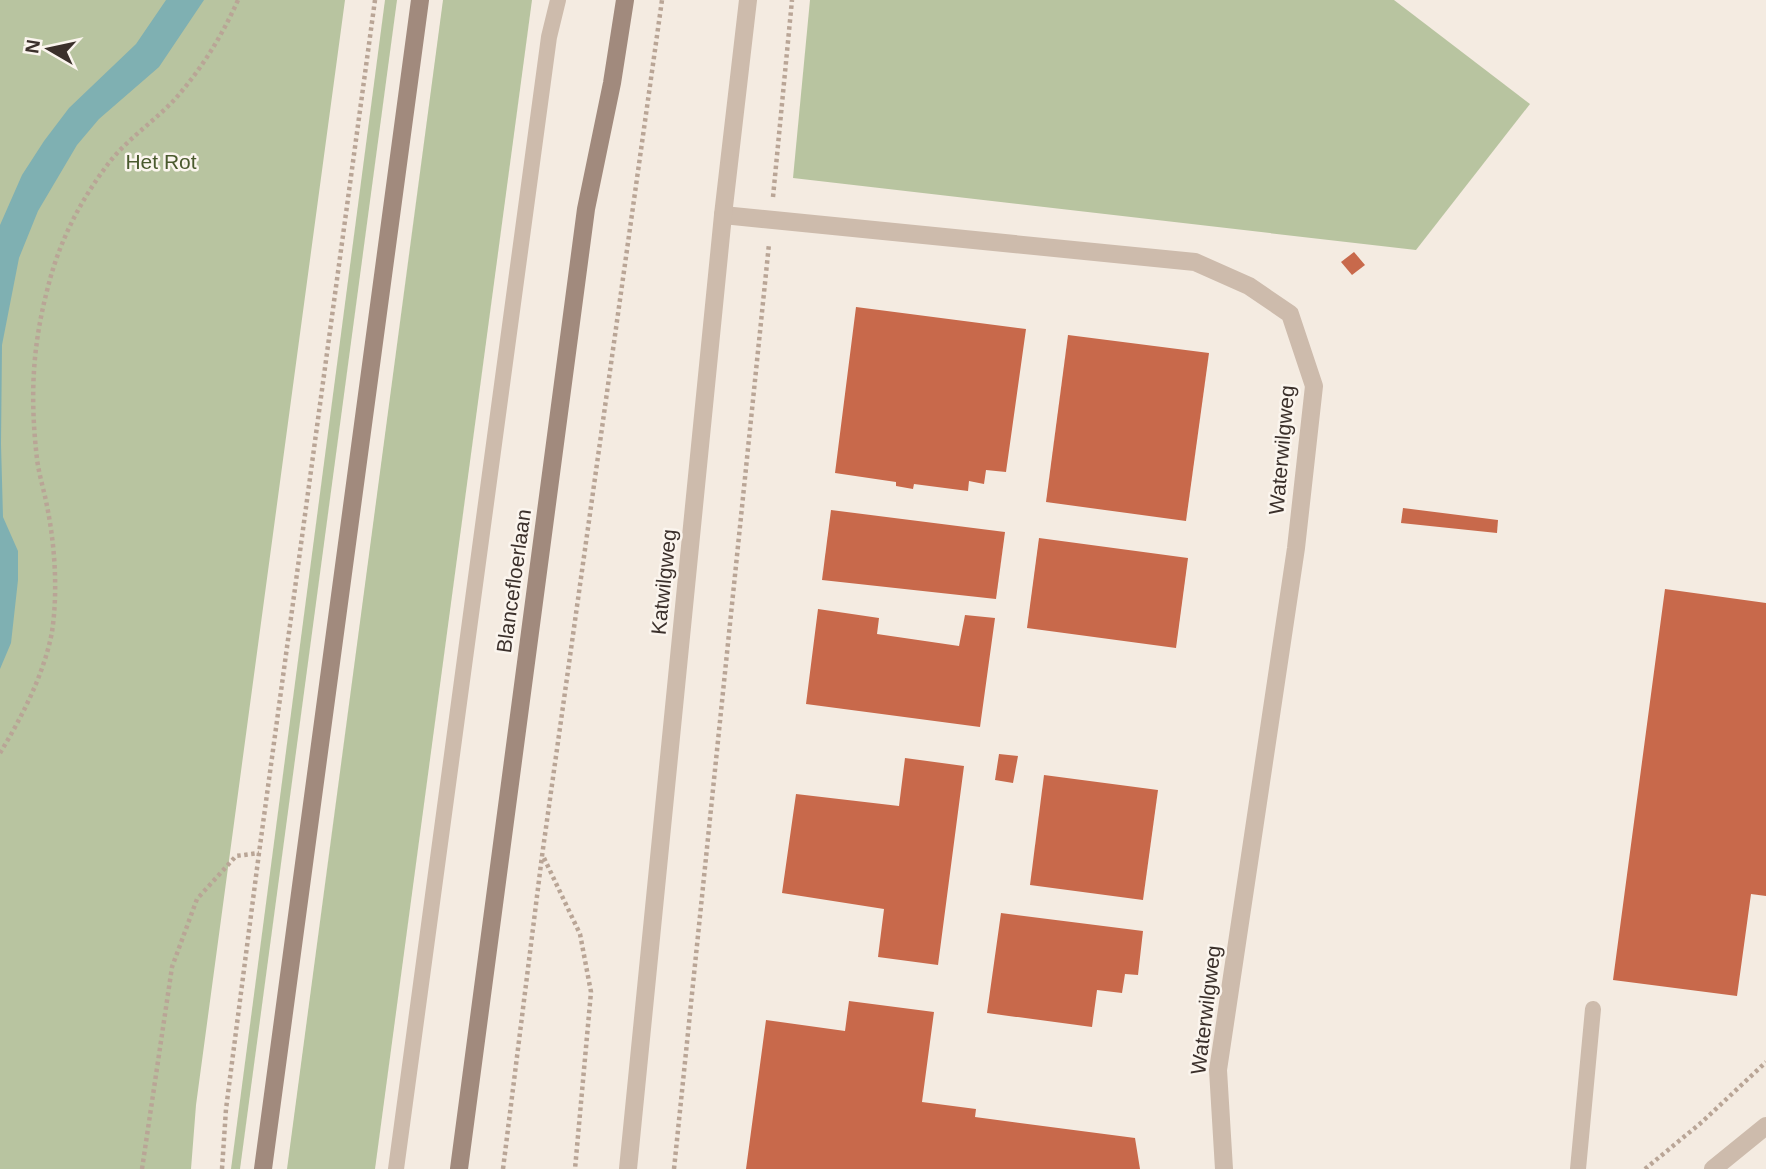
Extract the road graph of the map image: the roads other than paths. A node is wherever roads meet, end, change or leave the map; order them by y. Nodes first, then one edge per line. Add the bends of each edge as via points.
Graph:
1 (420, 0) edge
2 (549, 0) edge
3 (558, 0) edge
4 (625, 0) edge
5 (748, 0) edge
6 (549, 37) junction
7 (723, 215) junction
8 (1593, 1009) dead end
9 (1766, 1126) edge
10 (263, 1169) edge
11 (396, 1169) edge
12 (459, 1169) edge
13 (628, 1169) edge
14 (1224, 1169) edge
15 (1578, 1169) edge
16 (1713, 1169) edge

1 - 10 main road
2 - 6 lane
3 - 6 lane
4 - 12 main road, Blancefloerlaan via 586,209
5 - 7 street, Katwilgweg
6 - 11 lane
7 - 13 street, Katwilgweg
7 - 14 street, Waterwilgweg via 1195,262 1249,286 1290,314 1314,386 1296,548 1218,1070
8 - 15 lane
9 - 16 street

